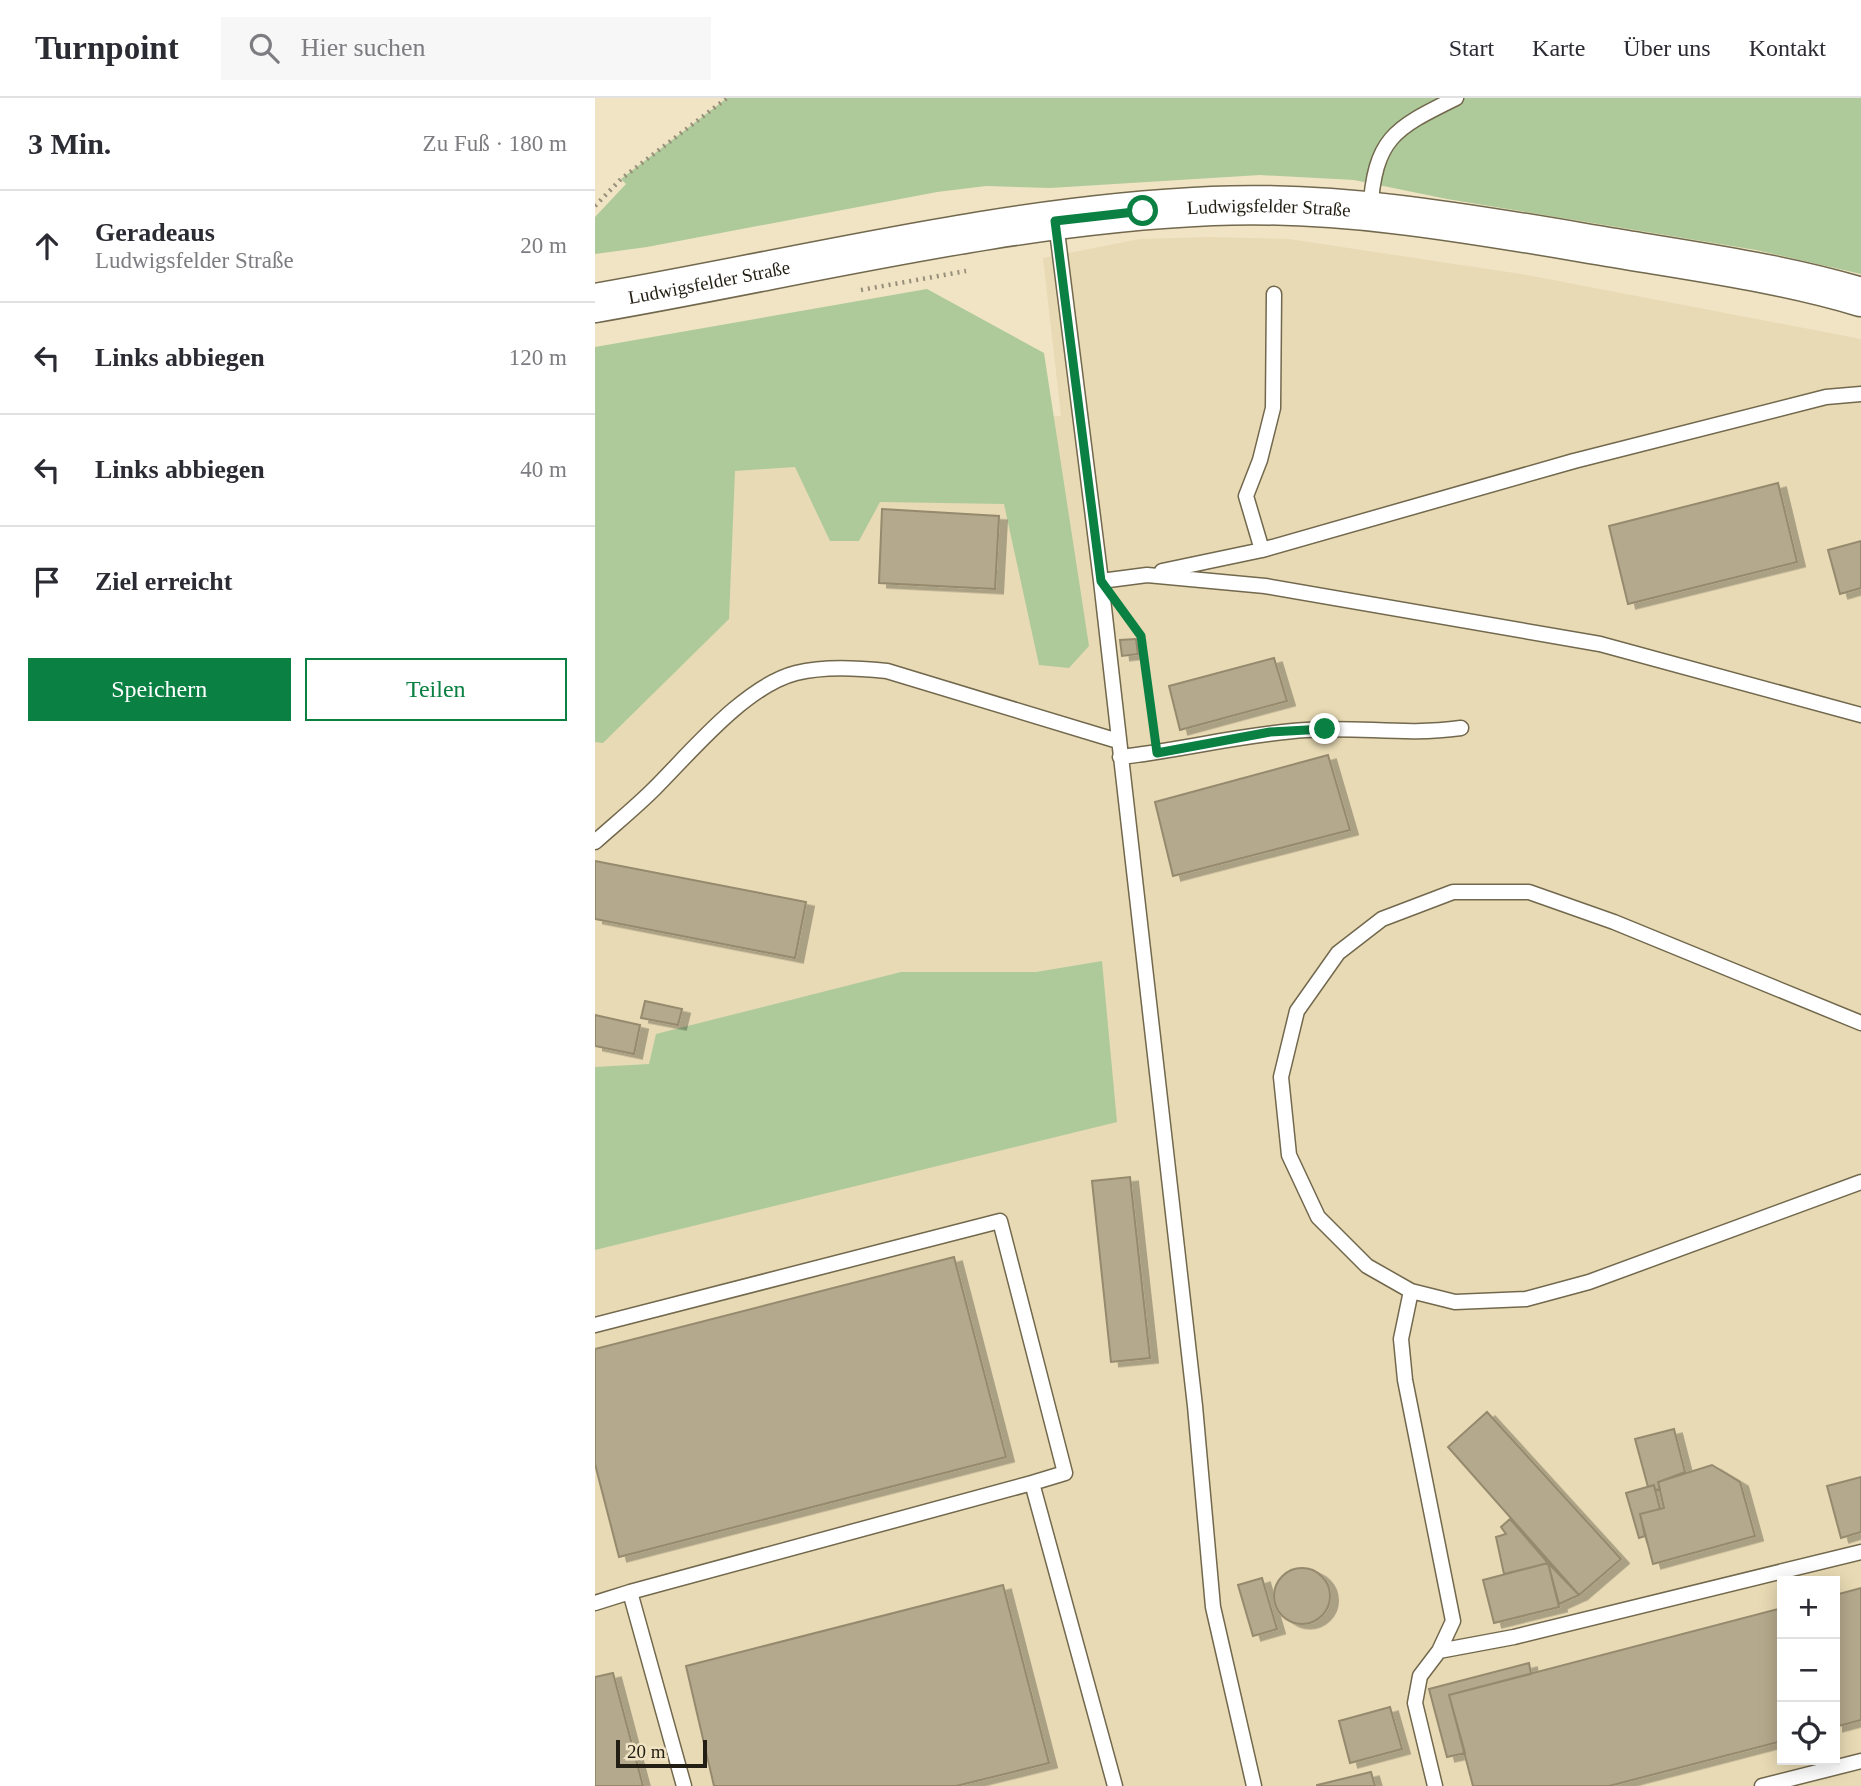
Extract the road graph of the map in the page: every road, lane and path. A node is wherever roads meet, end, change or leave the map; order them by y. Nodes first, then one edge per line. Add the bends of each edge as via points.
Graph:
1 (727, 98) edge
2 (1456, 98) edge
3 (595, 206) edge
4 (1370, 213) junction
5 (1055, 221) junction
6 (1274, 294) dead end
7 (1861, 296) edge
8 (595, 303) edge
9 (1861, 394) edge
10 (1262, 550) junction
11 (1147, 575) junction
12 (1101, 581) junction
13 (1861, 715) edge
14 (1461, 727) dead end
15 (1118, 741) junction
16 (1157, 753) junction
17 (1120, 757) junction
18 (595, 842) edge
19 (1861, 1023) edge
20 (1861, 1182) edge
21 (1411, 1290) junction
22 (595, 1325) edge
23 (1032, 1483) junction
24 (1861, 1552) edge
25 (630, 1592) junction
26 (595, 1603) edge
27 (1439, 1651) junction
28 (1861, 1761) edge
29 (684, 1786) edge
30 (1115, 1786) edge
31 (1254, 1786) edge
32 (1435, 1786) edge
33 (1762, 1786) edge

1 - 3 path via 621,179
2 - 4 lane via 1390,137 1378,156
4 - 5 street, Ludwigsfelder Straße via 1293,206 1213,206
4 - 7 street, Ludwigsfelder Straße via 1537,235
5 - 8 street, Ludwigsfelder Straße
5 - 12 lane
6 - 10 lane via 1272,408 1261,460 1246,496
9 - 10 lane via 1826,397 1574,461
10 - 11 lane
11 - 12 lane
11 - 13 lane via 1265,586 1600,644
12 - 15 lane
12 - 16 path via 1141,636
14 - 16 lane via 1426,733 1270,732
15 - 17 lane
15 - 18 lane via 887,671 847,667 795,673 757,693 701,739
16 - 17 lane
17 - 31 lane via 1195,1406 1213,1607
19 - 21 lane via 1529,892 1454,892 1382,919 1338,953 1297,1011 1281,1077 1289,1155 1318,1217 1367,1266
20 - 21 lane via 1589,1282 1525,1299 1455,1301
21 - 27 lane via 1401,1339 1405,1380 1453,1621
22 - 23 lane via 1000,1221 1065,1472
23 - 25 lane
23 - 30 lane
24 - 27 lane
25 - 26 lane
25 - 29 lane
27 - 32 lane via 1420,1675 1415,1703
28 - 33 lane

